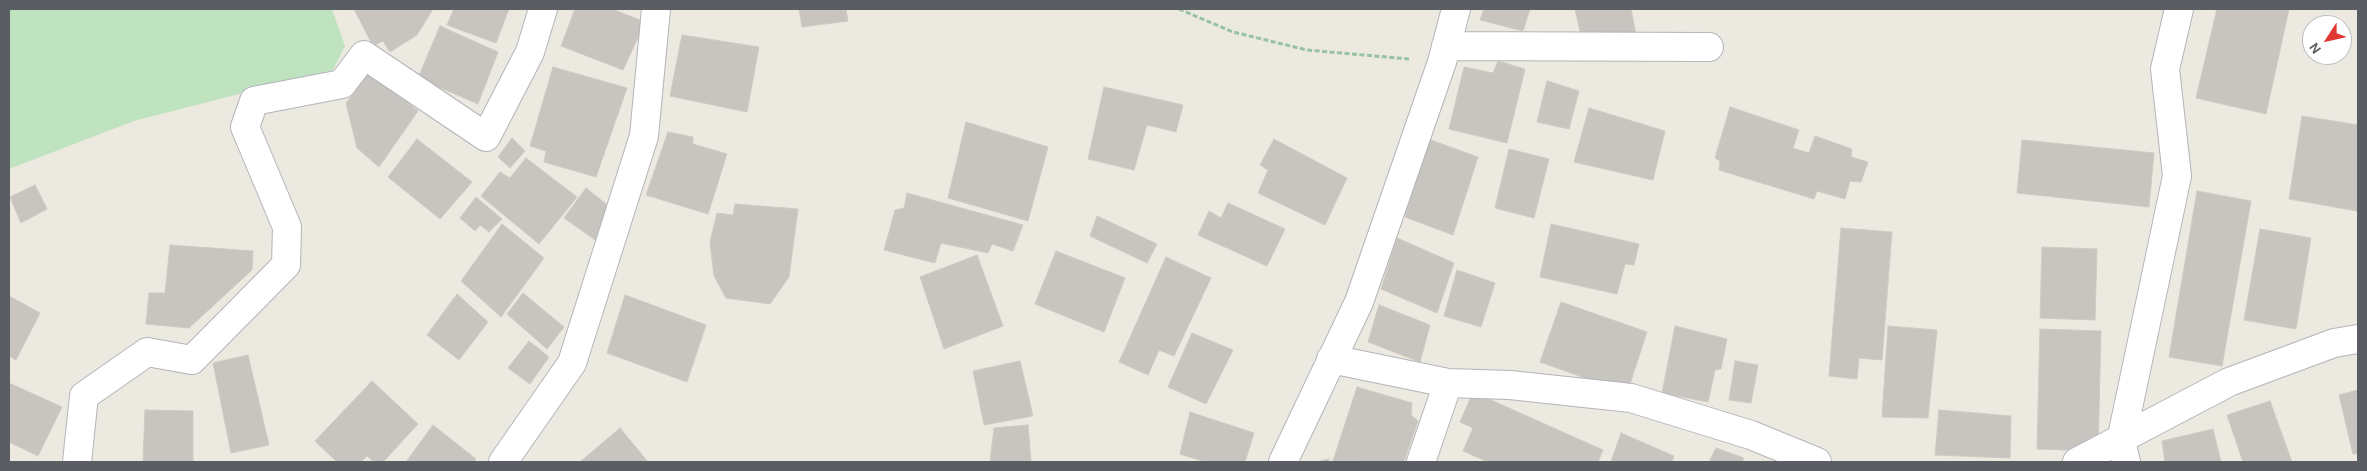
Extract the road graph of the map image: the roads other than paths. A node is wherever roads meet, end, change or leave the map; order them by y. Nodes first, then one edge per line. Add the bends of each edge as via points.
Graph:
1 (543, 9) edge
2 (656, 9) edge
3 (1456, 9) edge
4 (2179, 9) edge
5 (1709, 48) dead end
6 (1444, 54) junction
7 (2358, 340) edge
8 (1331, 359) junction
9 (1448, 383) junction
10 (2124, 452) edge
11 (77, 462) edge
12 (503, 462) edge
13 (1283, 462) edge
14 (1421, 462) edge
15 (1816, 462) edge
16 (2077, 462) edge

1 - 11 street via 530,52 486,137 364,55 342,84 254,101 245,127 287,227 286,265 192,360 147,352 84,396
2 - 12 street via 644,136 572,363
3 - 6 street
4 - 10 street via 2165,69 2177,176
5 - 6 street
6 - 8 street via 1358,302
7 - 10 street via 2334,344 2229,382
8 - 9 street
8 - 13 street
9 - 14 street
9 - 15 street via 1510,384 1632,398 1751,435
10 - 16 street

